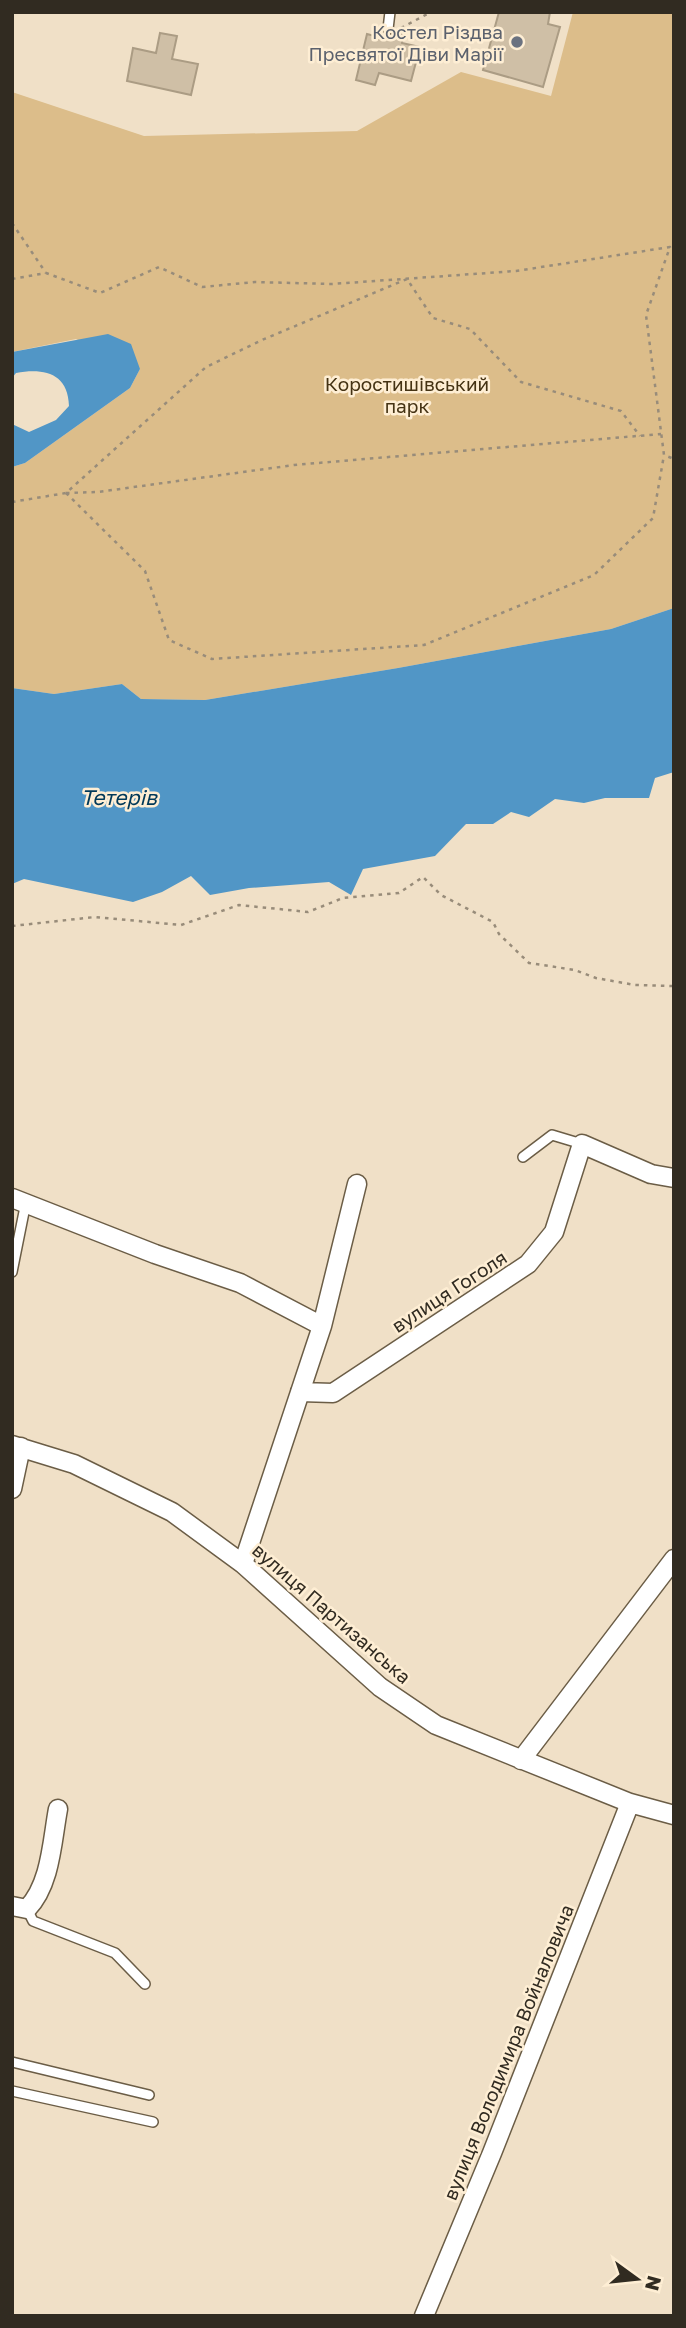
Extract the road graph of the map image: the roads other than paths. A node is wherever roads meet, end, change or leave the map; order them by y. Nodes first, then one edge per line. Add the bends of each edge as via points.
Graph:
1 (390, 12) edge
2 (388, 29) road end
3 (582, 1144) junction
4 (523, 1157) dead end
5 (674, 1178) edge
6 (357, 1184) dead end
7 (19, 1200) edge
8 (12, 1272) edge
9 (322, 1326) junction
10 (300, 1392) junction
11 (17, 1446) edge
12 (12, 1489) edge
13 (674, 1559) edge
14 (243, 1564) junction
15 (521, 1760) junction
16 (630, 1803) junction
17 (58, 1809) dead end
18 (674, 1815) edge
19 (20, 1907) edge
20 (145, 1984) dead end
21 (12, 2062) edge
22 (12, 2091) edge
23 (149, 2095) dead end
24 (153, 2122) dead end
25 (424, 2316) edge

1 - 2 lane
3 - 4 lane via 552,1135
3 - 5 street via 651,1174
3 - 10 street, вулиця Гоголя via 554,1232 528,1264 333,1393
6 - 9 street
7 - 8 lane
7 - 9 street via 240,1283
9 - 10 street
10 - 14 street
11 - 12 street
11 - 14 street, вулиця Партизанська via 74,1464 172,1512
13 - 15 street
14 - 15 street, вулиця Партизанська via 380,1686 436,1725
15 - 16 street, вулиця Партизанська
16 - 18 street, вулиця Партизанська
16 - 25 street, вулиця Володимира Войналовича
17 - 19 street via 37,1898
19 - 20 lane via 33,1921 114,1953
21 - 23 lane
22 - 24 lane

